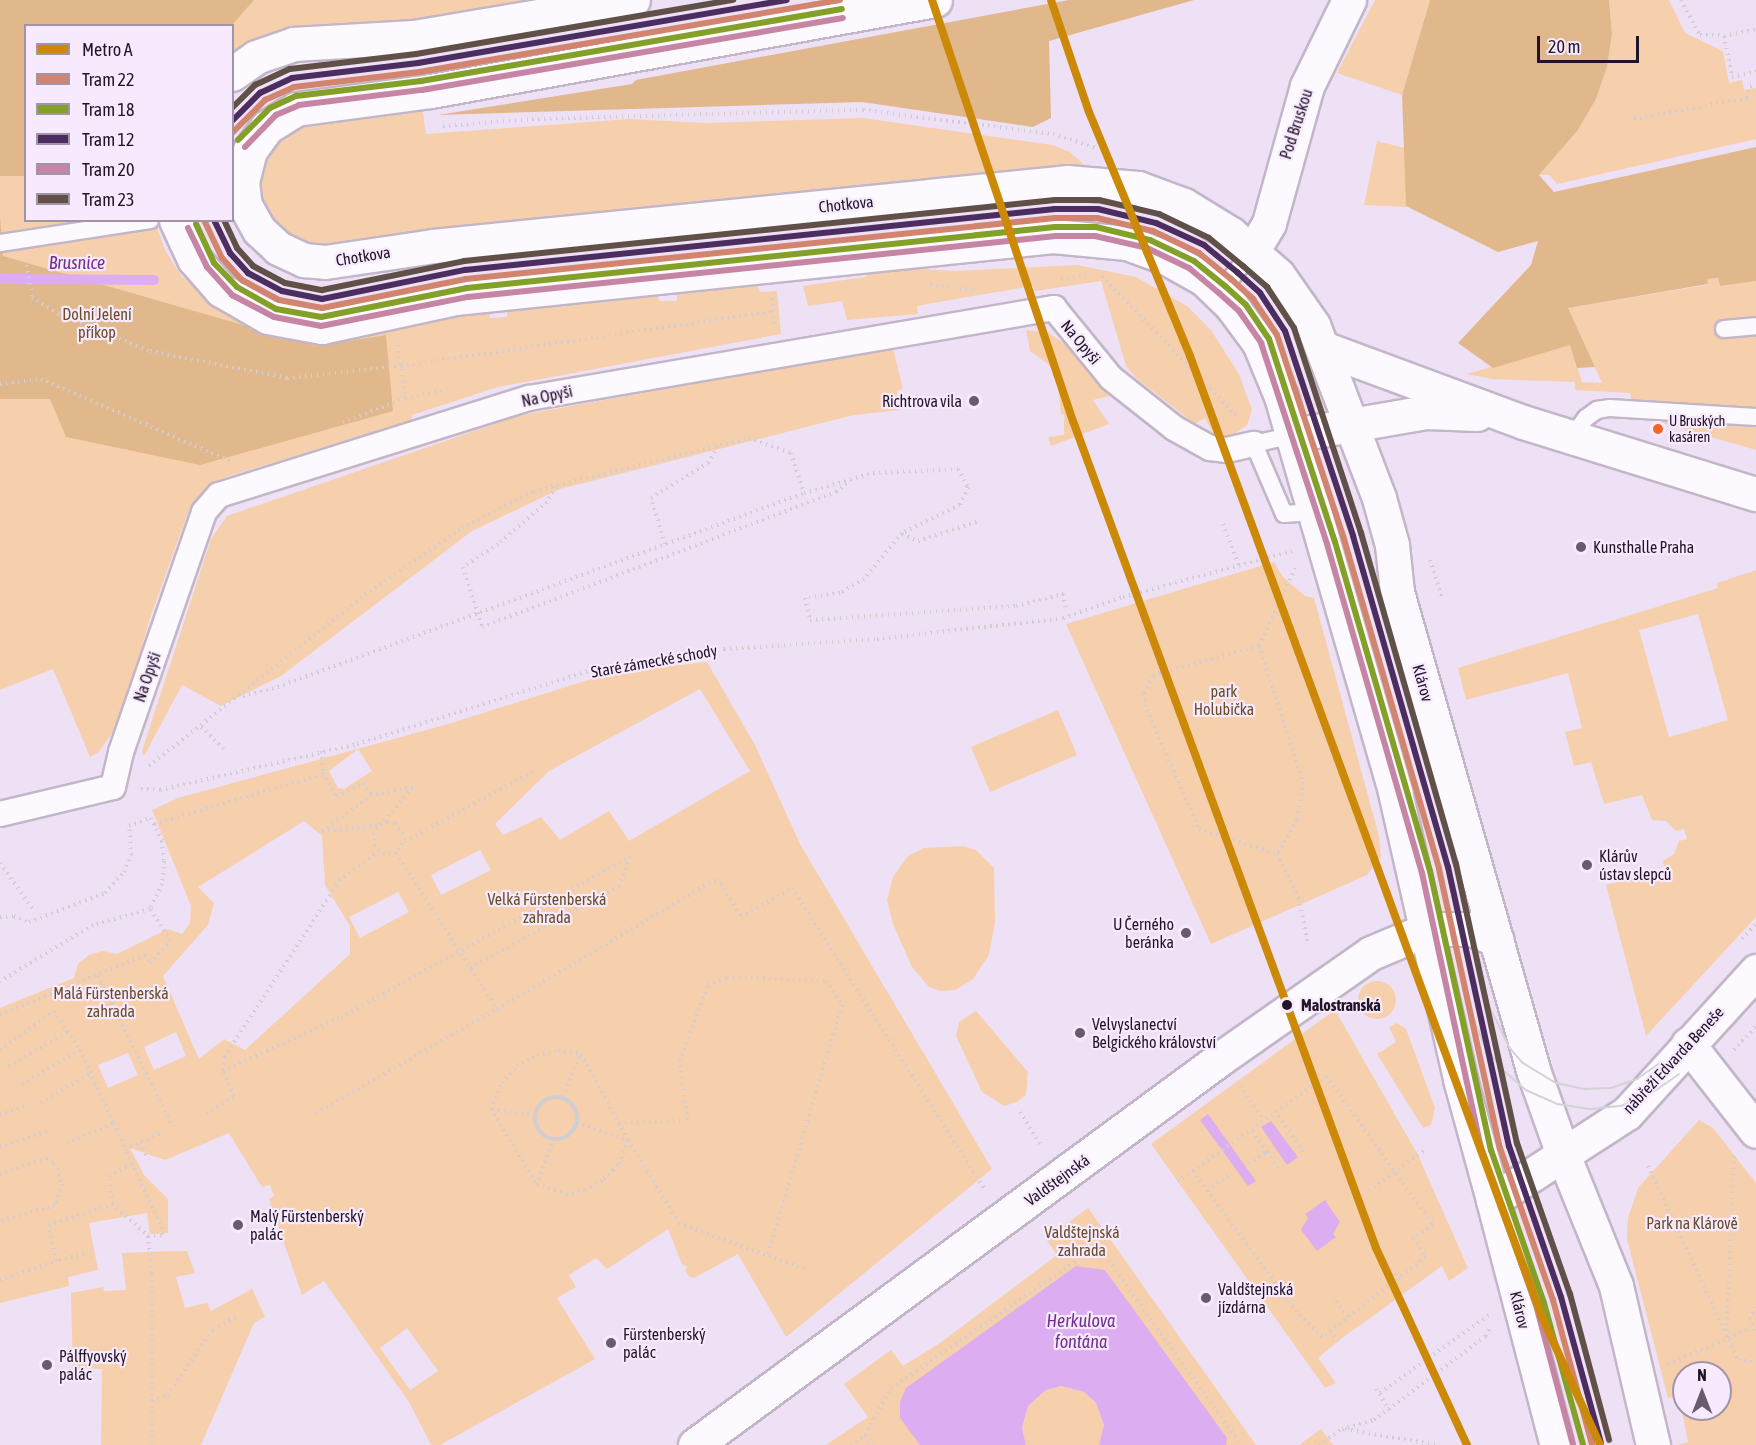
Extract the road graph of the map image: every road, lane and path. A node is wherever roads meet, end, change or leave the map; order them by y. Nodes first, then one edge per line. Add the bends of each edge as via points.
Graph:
1 (633, 0) edge
2 (935, 0) edge
3 (1349, 0) edge
4 (1681, 0) edge
5 (1756, 30) edge
6 (1724, 36) junction
7 (1756, 72) edge
8 (234, 73) edge
9 (1756, 84) edge
10 (1634, 119) dead end
11 (436, 127) dead end
12 (1053, 134) dead end
13 (137, 222) edge
14 (177, 222) edge
15 (0, 243) edge
16 (1253, 250) junction
17 (26, 259) dead end
18 (772, 294) dead end
19 (1219, 294) junction
20 (774, 311) junction
21 (1756, 326) edge
22 (1724, 328) dead end
23 (775, 334) dead end
24 (397, 336) dead end
25 (1323, 348) junction
26 (400, 366) junction
27 (0, 384) edge
28 (405, 398) dead end
29 (1756, 417) edge
30 (1522, 422) junction
31 (1350, 426) junction
32 (1293, 435) junction
33 (1572, 437) junction
34 (1254, 444) junction
35 (719, 445) junction
36 (852, 480) junction
37 (556, 486) junction
38 (248, 487) junction
39 (804, 493) junction
40 (1756, 494) edge
41 (1314, 512) junction
42 (980, 521) dead end
43 (1223, 524) dead end
44 (902, 533) junction
45 (665, 544) junction
46 (1305, 548) dead end
47 (1300, 559) dead end
48 (1239, 566) junction
49 (1066, 609) dead end
50 (477, 612) junction
51 (1259, 646) junction
52 (241, 696) junction
53 (201, 727) junction
54 (225, 750) dead end
55 (322, 751) junction
56 (534, 771) dead end
57 (324, 774) junction
58 (113, 787) junction
59 (372, 795) junction
60 (0, 814) edge
61 (154, 824) junction
62 (381, 825) junction
63 (405, 841) junction
64 (379, 851) junction
65 (396, 853) junction
66 (1276, 854) junction
67 (0, 863) edge
68 (150, 909) junction
69 (34, 911) dead end
70 (0, 917) edge
71 (1428, 929) junction
72 (1497, 939) junction
73 (1308, 945) dead end
74 (460, 954) junction
75 (470, 968) junction
76 (1756, 971) edge
77 (98, 976) junction
78 (0, 981) edge
79 (497, 1009) junction
80 (501, 1014) dead end
81 (0, 1015) edge
82 (1756, 1026) edge
83 (69, 1031) junction
84 (1688, 1044) junction
85 (0, 1050) edge
86 (80, 1050) junction
87 (581, 1054) junction
88 (1728, 1057) dead end
89 (9, 1066) dead end
90 (223, 1071) junction
91 (92, 1072) junction
92 (1237, 1082) dead end
93 (22, 1084) dead end
94 (563, 1097) junction
95 (41, 1103) dead end
96 (25, 1106) dead end
97 (491, 1109) junction
98 (1020, 1112) dead end
99 (1275, 1112) junction
100 (316, 1113) dead end
101 (207, 1114) dead end
102 (536, 1115) junction
103 (0, 1116) edge
104 (1264, 1120) junction
105 (114, 1123) junction
106 (171, 1123) dead end
107 (577, 1123) junction
108 (619, 1123) junction
109 (51, 1130) dead end
110 (1251, 1130) junction
111 (1756, 1131) edge
112 (161, 1133) dead end
113 (553, 1139) junction
114 (628, 1140) junction
115 (67, 1143) dead end
116 (140, 1143) junction
117 (1041, 1145) dead end
118 (0, 1147) edge
119 (125, 1149) junction
120 (1426, 1149) dead end
121 (1267, 1152) junction
122 (1304, 1153) dead end
123 (1734, 1156) dead end
124 (1564, 1157) junction
125 (148, 1159) dead end
126 (133, 1164) junction
127 (1249, 1164) dead end
128 (1648, 1166) dead end
129 (1280, 1170) dead end
130 (1193, 1171) junction
131 (1231, 1173) dead end
132 (1396, 1173) junction
133 (0, 1174) edge
134 (1177, 1181) dead end
135 (537, 1185) junction
136 (985, 1190) dead end
137 (1208, 1191) junction
138 (1369, 1191) dead end
139 (1493, 1200) junction
140 (112, 1204) junction
141 (0, 1221) edge
142 (148, 1236) junction
143 (84, 1254) dead end
144 (767, 1256) junction
145 (56, 1261) junction
146 (1387, 1264) dead end
147 (807, 1270) dead end
148 (1398, 1279) junction
149 (0, 1280) edge
150 (1336, 1301) dead end
151 (1756, 1307) edge
152 (1498, 1313) dead end
153 (237, 1316) dead end
154 (1348, 1317) junction
155 (1494, 1321) dead end
156 (1751, 1328) junction
157 (1330, 1331) junction
158 (1756, 1334) edge
159 (1727, 1338) junction
160 (1338, 1341) dead end
161 (1756, 1363) edge
162 (1664, 1366) dead end
163 (1376, 1389) dead end
164 (1380, 1393) junction
165 (152, 1401) junction
166 (1389, 1410) junction
167 (1342, 1429) junction
168 (865, 1435) junction
169 (152, 1445) edge
170 (695, 1445) edge
171 (851, 1445) edge
172 (873, 1445) edge
173 (1241, 1445) edge
174 (1319, 1445) edge
175 (1437, 1445) edge
176 (1557, 1445) edge
177 (1653, 1445) edge

1 - 8 main road via 414,37 293,44 256,57
2 - 16 main road, Chotkova via 442,89 296,109 267,127 250,150 242,182 245,205 259,230 278,248 304,260 333,262 433,246 1092,183 1160,195 1209,219
3 - 16 main road, Pod Bruskou via 1307,86 1269,223
4 - 6 path via 1700,35
5 - 6 path
6 - 7 path via 1732,77
9 - 10 path via 1750,86 1747,98
11 - 12 path via 532,119 863,110
13 - 15 lane
14 - 19 main road via 194,259 221,290 268,317 304,326 337,326 408,306 455,298 1053,236 1108,240 1147,249 1185,267
16 - 19 lane, Pod Bruskou
16 - 25 main road via 1294,296
17 - 26 path via 32,297 58,314 150,351 287,378
18 - 20 path
19 - 32 main road via 1259,343
20 - 23 path
20 - 26 path
21 - 22 lane
24 - 26 path
25 - 30 main road
25 - 31 main road
26 - 28 path
27 - 38 path via 41,380 239,464
29 - 33 lane via 1610,408 1597,410 1586,418
30 - 31 main road via 1465,413 1426,412
30 - 33 main road
31 - 32 main road
31 - 72 main road, Klárov via 1392,545 1397,592
32 - 34 lane, Na Opyši
32 - 41 main road, Klárov
33 - 40 main road
34 - 38 street, Na Opyši via 1227,450 1210,448 1174,428 1111,378 1054,308 529,398
34 - 41 lane via 1284,514
35 - 37 path
35 - 39 path via 749,438 791,453
35 - 45 path via 708,463 651,498
36 - 39 path
36 - 44 path via 873,473 958,469 968,487 960,505
36 - 50 path via 836,492 482,627
37 - 50 path via 547,502 463,567
37 - 52 path via 534,492 462,528 365,595
38 - 58 street, Na Opyši via 219,495 204,512 121,752
39 - 45 path
41 - 71 main road, Klárov via 1395,792
42 - 44 path via 918,541
43 - 48 path
44 - 49 path via 864,579 840,593 805,598 810,620 1016,606 1063,594
45 - 50 path
46 - 48 path, Staré zámecké schody
47 - 51 path
48 - 55 path, Staré zámecké schody via 1123,597 1063,618 877,639 724,649 604,666 439,720
50 - 52 path via 272,689
51 - 66 path via 1303,782 1297,820
51 - 66 path via 1160,672 1153,676 1144,693 1147,710 1199,829
52 - 53 path
53 - 54 path
53 - 58 path
55 - 57 path
55 - 58 path, Staré zámecké schody via 160,790
56 - 63 path
57 - 59 path via 337,797 363,783
57 - 61 path
58 - 60 street
59 - 62 path via 413,787
59 - 62 path via 322,831
61 - 68 path via 164,861 162,884
61 - 70 path via 151,818 129,826 131,855 124,872 105,893 29,922 14,916
62 - 63 path via 395,823 403,830
62 - 64 path via 372,837
63 - 65 path
64 - 65 path
64 - 90 path via 340,880 224,1057
65 - 74 path
66 - 73 path via 1299,898
67 - 69 path
68 - 77 path via 171,941 148,965 145,955
68 - 78 path via 93,925
71 - 72 main road via 1472,929
71 - 139 main road, Klárov via 1460,1079
71 - 170 main road, Valdštejnská via 1371,953 1221,1058
72 - 124 main road, Klárov via 1533,1070
74 - 75 path
74 - 75 path via 630,858 619,886
74 - 90 path via 341,1017
75 - 79 path
76 - 84 main road, nábřeží Edvarda Beneše
77 - 81 path
77 - 106 path
79 - 80 path
79 - 100 path
79 - 136 path via 718,878 741,917 792,888
82 - 88 path
83 - 85 path via 54,1011
83 - 86 path
83 - 89 path
84 - 111 main road
84 - 124 main road, nábřeží Edvarda Beneše via 1627,1113
86 - 91 path
86 - 93 path
87 - 94 path
87 - 97 path via 558,1051 537,1055 517,1066 502,1083
87 - 108 path
90 - 101 path via 234,1096
91 - 95 path
91 - 105 path
92 - 104 path
94 - 102 path via 549,1098
94 - 107 path via 573,1105
96 - 103 path
97 - 102 path
97 - 135 path
98 - 117 path
99 - 104 path
99 - 122 path
99 - 132 path via 1326,1076
102 - 113 path via 542,1133
104 - 110 path
105 - 115 path
105 - 119 path
107 - 113 path via 565,1137
107 - 114 path
108 - 114 path
108 - 144 path via 687,1120 680,1061 708,985 727,978 826,981 842,1005
109 - 118 path
110 - 121 path
110 - 130 path
112 - 116 path
113 - 135 path
114 - 135 path via 619,1164 585,1190 566,1194
114 - 144 path via 679,1223
116 - 119 path
116 - 125 path
119 - 126 path
120 - 132 path
121 - 127 path
121 - 129 path
123 - 159 path
124 - 139 main road, nábřeží Edvarda Beneše
124 - 177 main road, Klárov via 1616,1286
126 - 140 path via 109,1176
126 - 142 path via 160,1224 162,1235
128 - 159 path
130 - 134 path
130 - 137 path
131 - 137 path
132 - 138 path
132 - 148 path via 1433,1225 1413,1238 1426,1257
133 - 141 path via 47,1158 55,1163 62,1185 56,1205
137 - 157 path via 1297,1312 1322,1337
139 - 176 main road, Klárov
140 - 142 path
140 - 145 path via 49,1225
142 - 165 path via 152,1274
143 - 145 path
144 - 147 path
145 - 149 path
146 - 148 path
148 - 154 path
150 - 154 path
151 - 156 path via 1750,1318
152 - 164 path via 1485,1315
153 - 165 path via 213,1329 167,1395
154 - 157 path
155 - 166 path via 1486,1336
156 - 158 path
156 - 159 path
157 - 160 path
159 - 161 path via 1738,1360
159 - 162 path
163 - 164 path
164 - 166 path
165 - 169 path
166 - 167 path via 1374,1420
167 - 174 path
167 - 175 path
168 - 171 path
168 - 172 path
168 - 173 path via 891,1388 1098,1246

